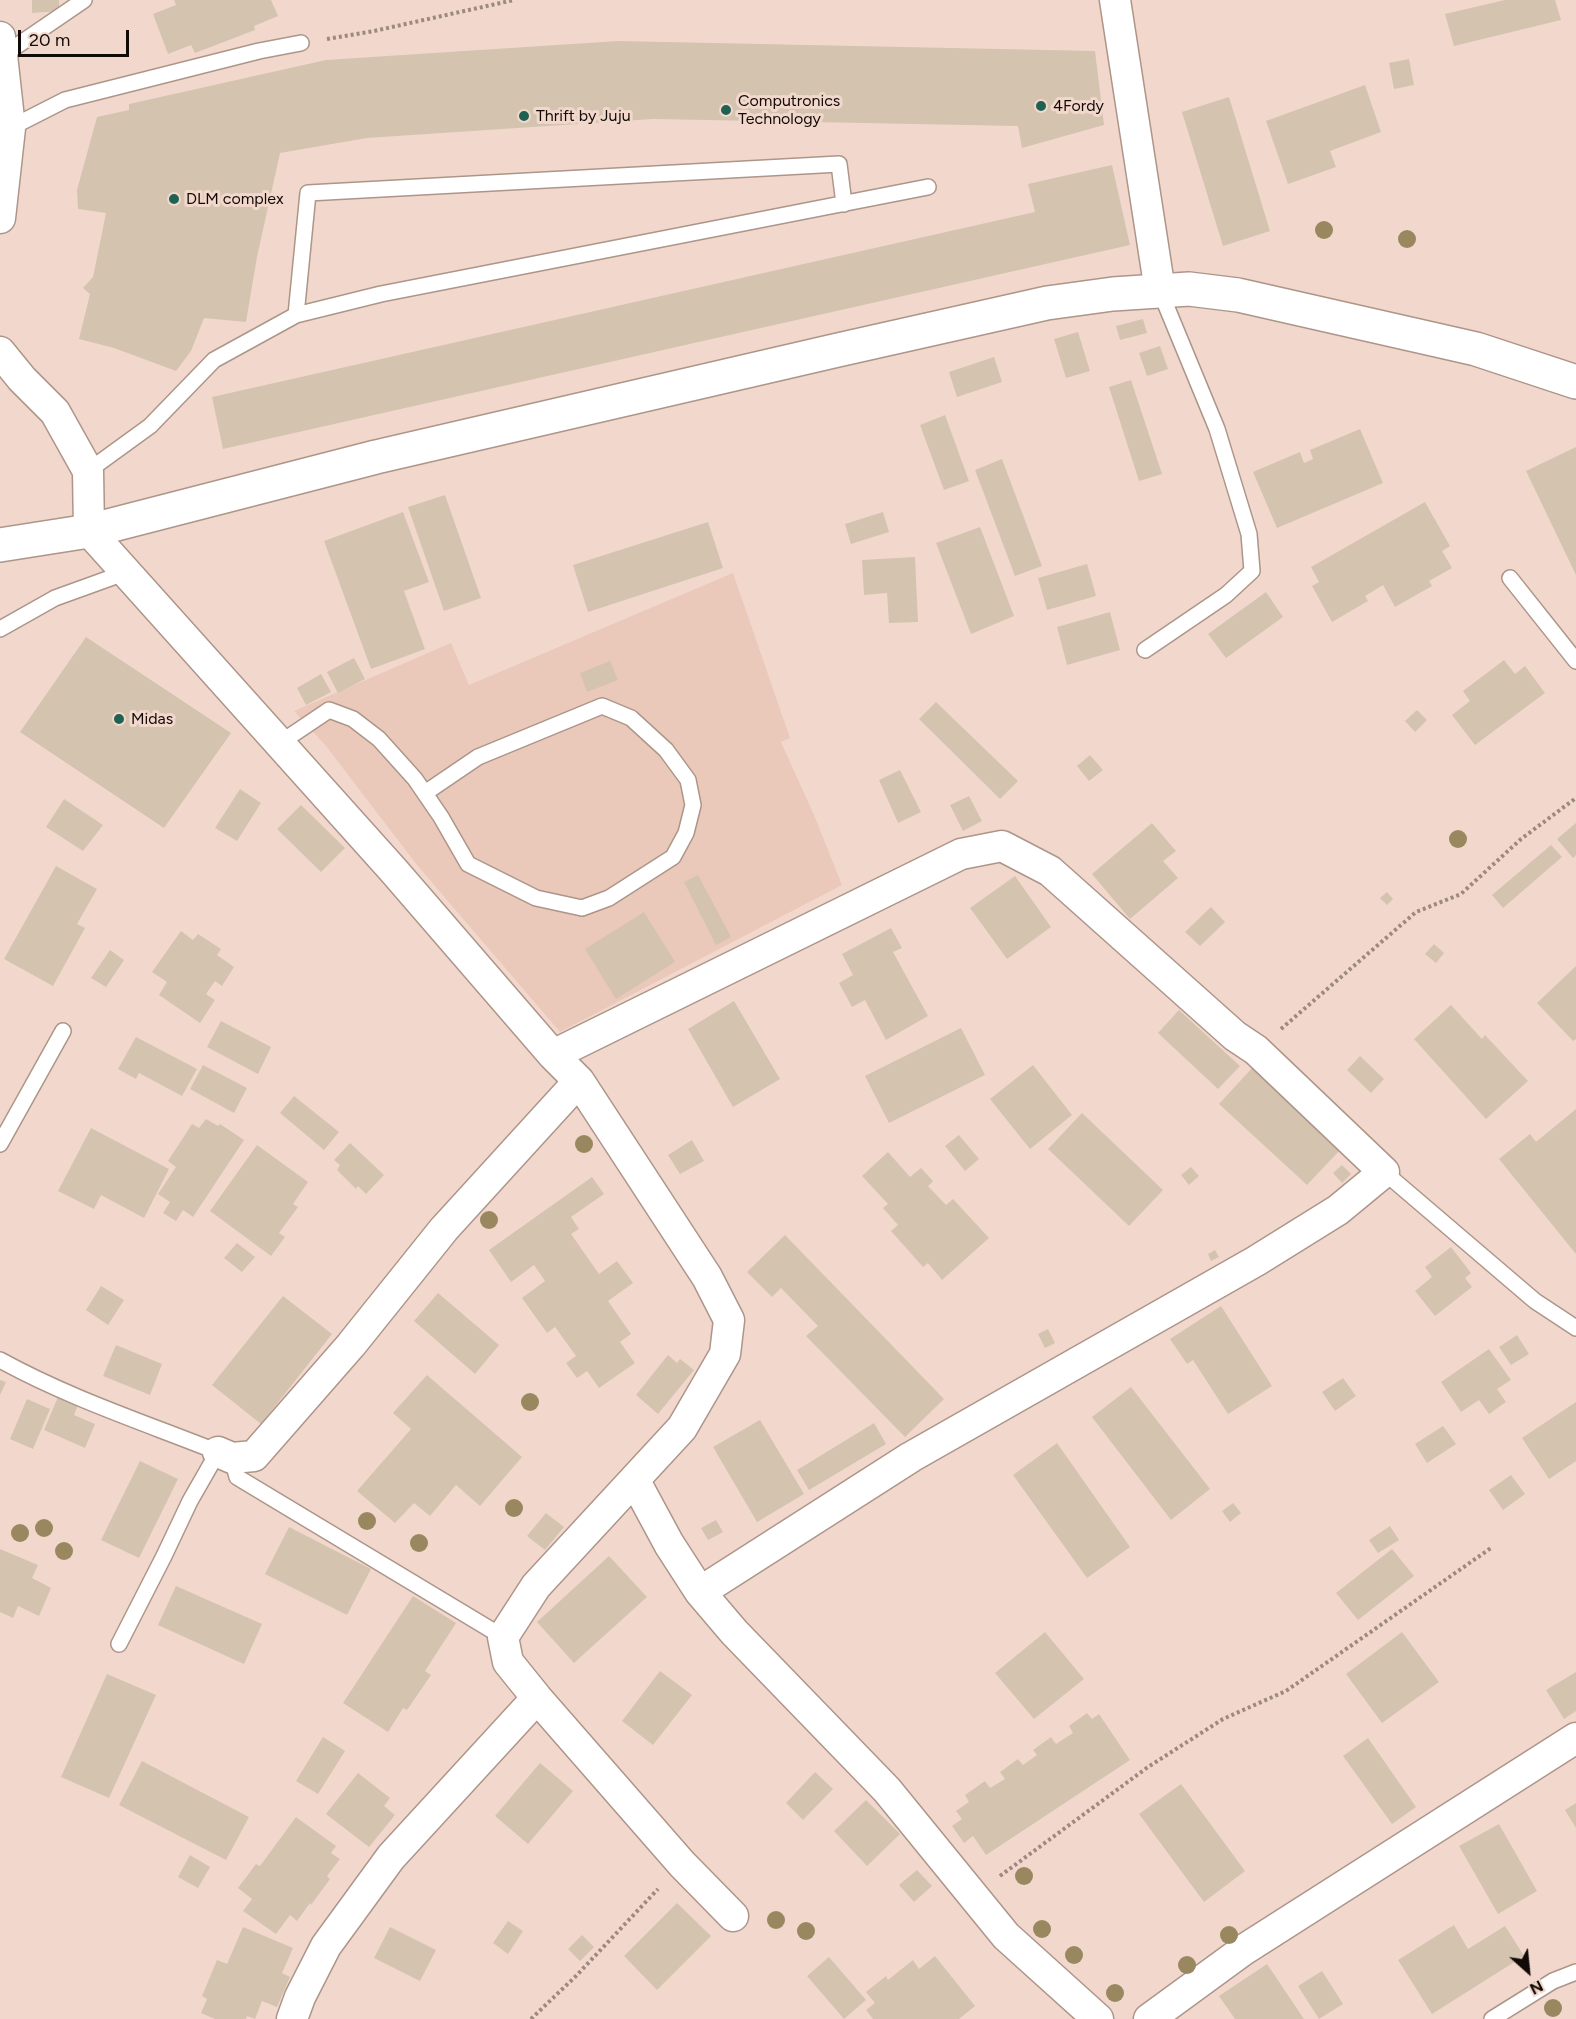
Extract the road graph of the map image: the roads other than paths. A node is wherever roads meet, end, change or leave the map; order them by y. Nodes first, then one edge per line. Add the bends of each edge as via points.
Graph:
1 (84, 0) edge
2 (1115, 0) edge
3 (301, 43) road end
4 (1, 46) edge
5 (10, 128) junction
6 (928, 187) dead end
7 (844, 204) junction
8 (0, 218) edge
9 (1160, 291) junction
10 (296, 315) junction
11 (0, 352) edge
12 (1576, 382) edge
13 (88, 471) junction
14 (89, 531) junction
15 (0, 544) edge
16 (127, 572) junction
17 (1510, 578) dead end
18 (0, 629) edge
19 (1145, 650) dead end
20 (1576, 662) edge
21 (280, 743) junction
22 (425, 793) junction
23 (63, 1031) dead end
24 (552, 1055) junction
25 (579, 1082) junction
26 (0, 1144) edge
27 (1384, 1172) junction
28 (1576, 1328) edge
29 (0, 1360) edge
30 (225, 1455) junction
31 (635, 1481) junction
32 (700, 1592) junction
33 (503, 1637) junction
34 (119, 1644) dead end
35 (537, 1698) junction
36 (1576, 1738) edge
37 (734, 1916) dead end
38 (1576, 1972) edge
39 (292, 2019) edge
40 (1098, 2019) edge
41 (1149, 2019) edge
42 (1492, 2019) edge

1 - 4 lane
2 - 9 street
3 - 5 lane via 65,100
4 - 5 street
5 - 8 street
6 - 7 lane
7 - 10 lane via 381,294
7 - 10 lane via 839,164 308,193
9 - 12 main road via 1189,289 1238,295 1476,349
9 - 14 main road via 1047,303 376,457
9 - 19 lane via 1217,429 1249,534 1252,571 1226,595
10 - 13 lane via 214,360 150,426
11 - 13 street via 55,412
13 - 14 street
14 - 15 main road
14 - 16 street
16 - 18 lane via 55,598
16 - 21 street
17 - 20 lane
21 - 22 lane via 329,710 353,719 379,739
21 - 24 street
22 - 22 lane via 468,864 536,898 582,908 609,898 673,857 686,833 693,805 688,780 666,750 631,717 602,706 478,757
23 - 26 lane
24 - 25 street
24 - 27 street via 961,854 1002,846 1050,871 1235,1036 1256,1050
25 - 30 street via 444,1229 351,1345 254,1456
25 - 31 street via 706,1277 729,1320 725,1354 714,1374 682,1428
27 - 28 lane via 1535,1301
27 - 32 street via 1338,1210 1274,1250 911,1457
29 - 30 lane via 76,1397
30 - 33 lane via 237,1477
30 - 34 lane via 190,1500
31 - 32 street
31 - 33 street via 536,1586
32 - 40 street via 887,1790 1006,1936
33 - 35 street via 508,1662
35 - 37 street via 682,1864
35 - 39 street via 391,1857 327,1946
36 - 41 street via 1245,1949
38 - 42 lane via 1553,1981

